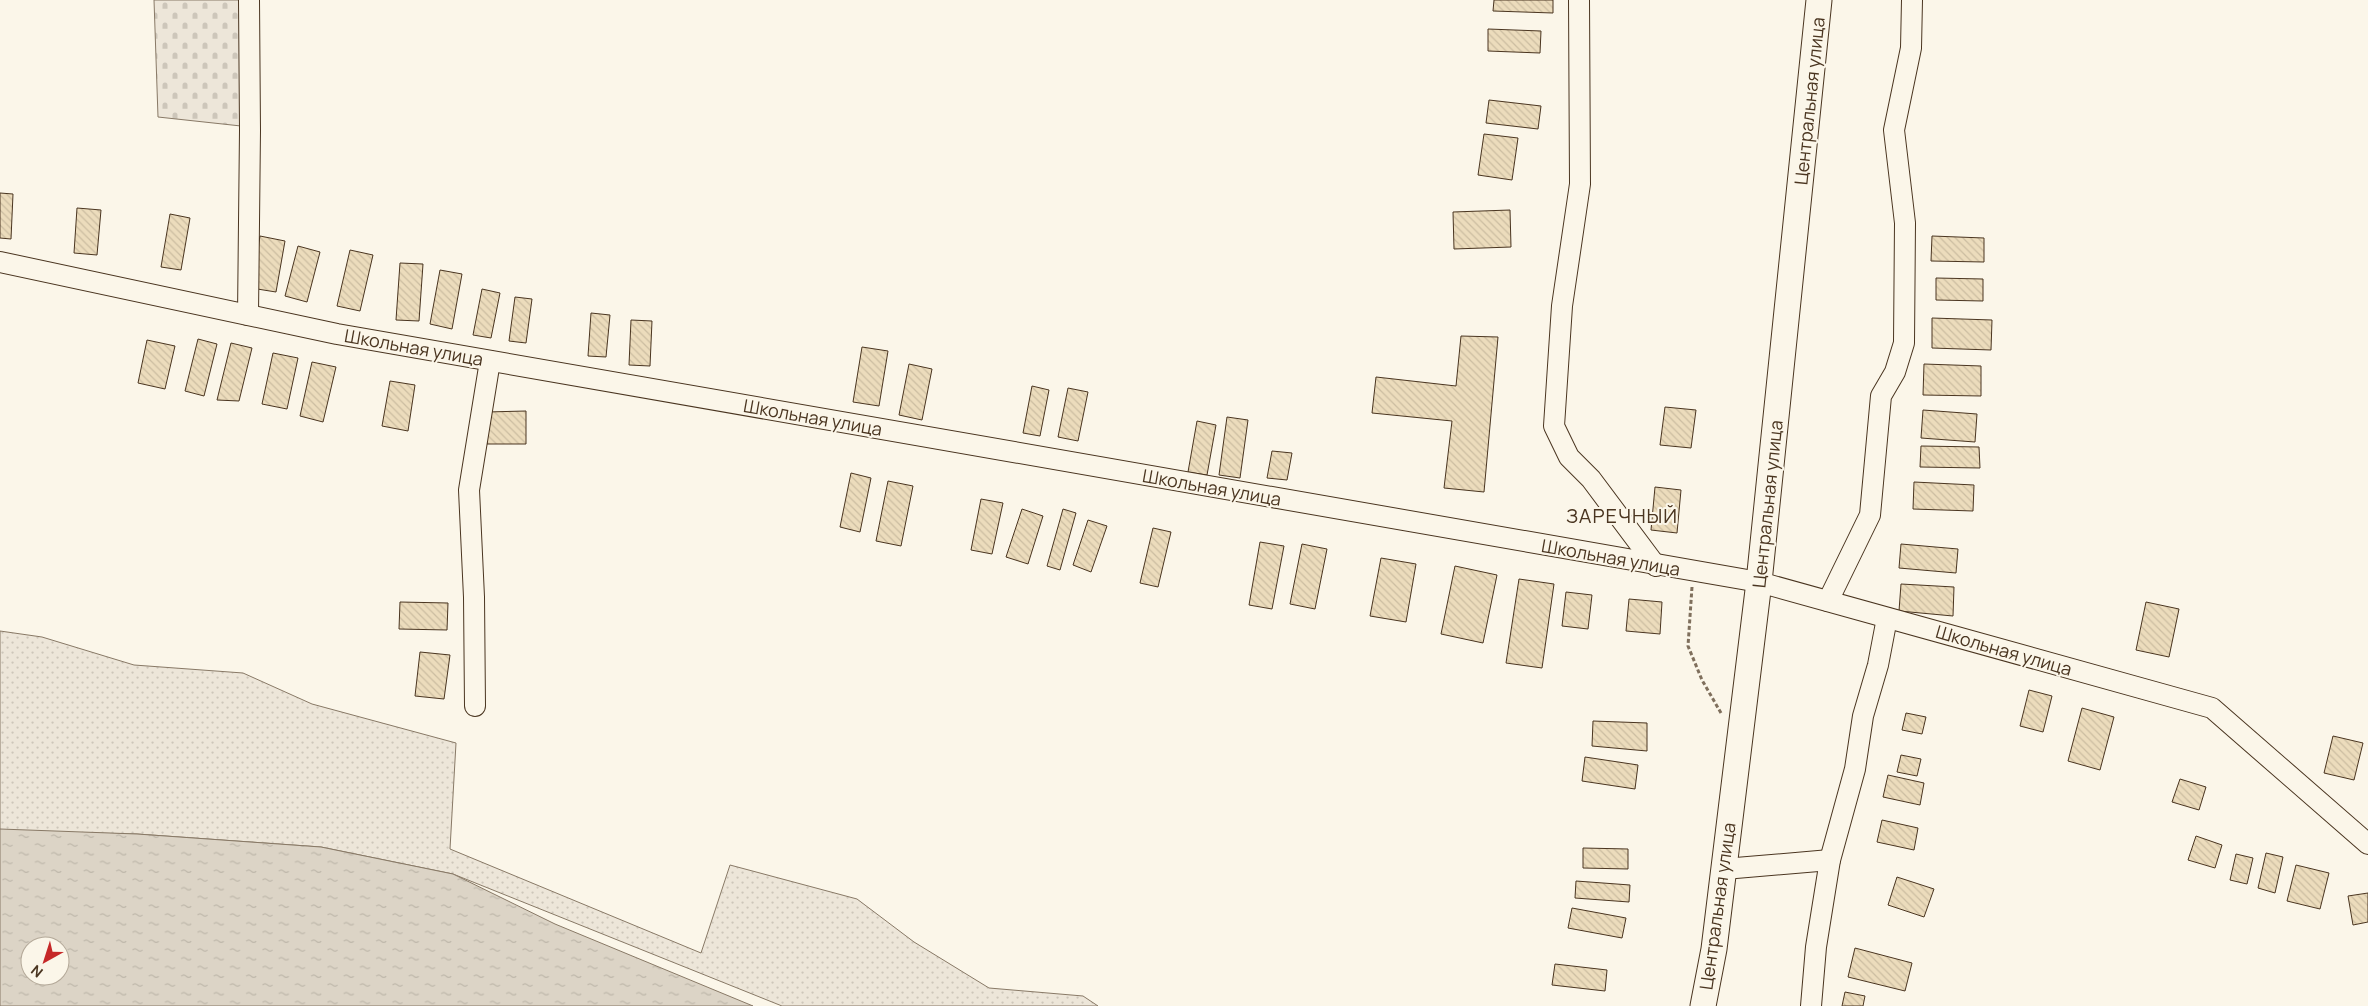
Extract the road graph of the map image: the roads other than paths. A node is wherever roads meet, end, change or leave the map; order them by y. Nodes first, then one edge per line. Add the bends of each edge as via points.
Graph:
1 (248, 0) edge
2 (1579, 0) edge
3 (1819, 0) edge
4 (1912, 0) edge
5 (0, 262) edge
6 (248, 315) junction
7 (490, 361) junction
8 (1656, 566) junction
9 (1759, 582) junction
10 (1828, 601) junction
11 (1887, 618) junction
12 (475, 706) dead end
13 (2368, 844) edge
14 (1830, 860) junction
15 (1724, 868) junction
16 (1703, 1006) edge
17 (1811, 1006) edge

1 - 6 street
2 - 8 street via 1580,184 1562,306 1554,426 1569,457 1592,479
3 - 9 main road, Центральная улица
4 - 10 street via 1911,48 1894,130 1905,223 1904,343 1896,372 1881,396 1870,515
5 - 6 street, Школьная улица
6 - 7 street, Школьная улица
7 - 8 street, Школьная улица
7 - 12 street via 469,490
8 - 9 street, Школьная улица
9 - 10 street, Школьная улица
9 - 15 main road, Центральная улица
10 - 11 street, Школьная улица
11 - 13 street, Школьная улица via 2212,708
11 - 14 street via 1863,716 1855,769
14 - 15 street
14 - 17 street via 1816,947
15 - 16 main road, Центральная улица

